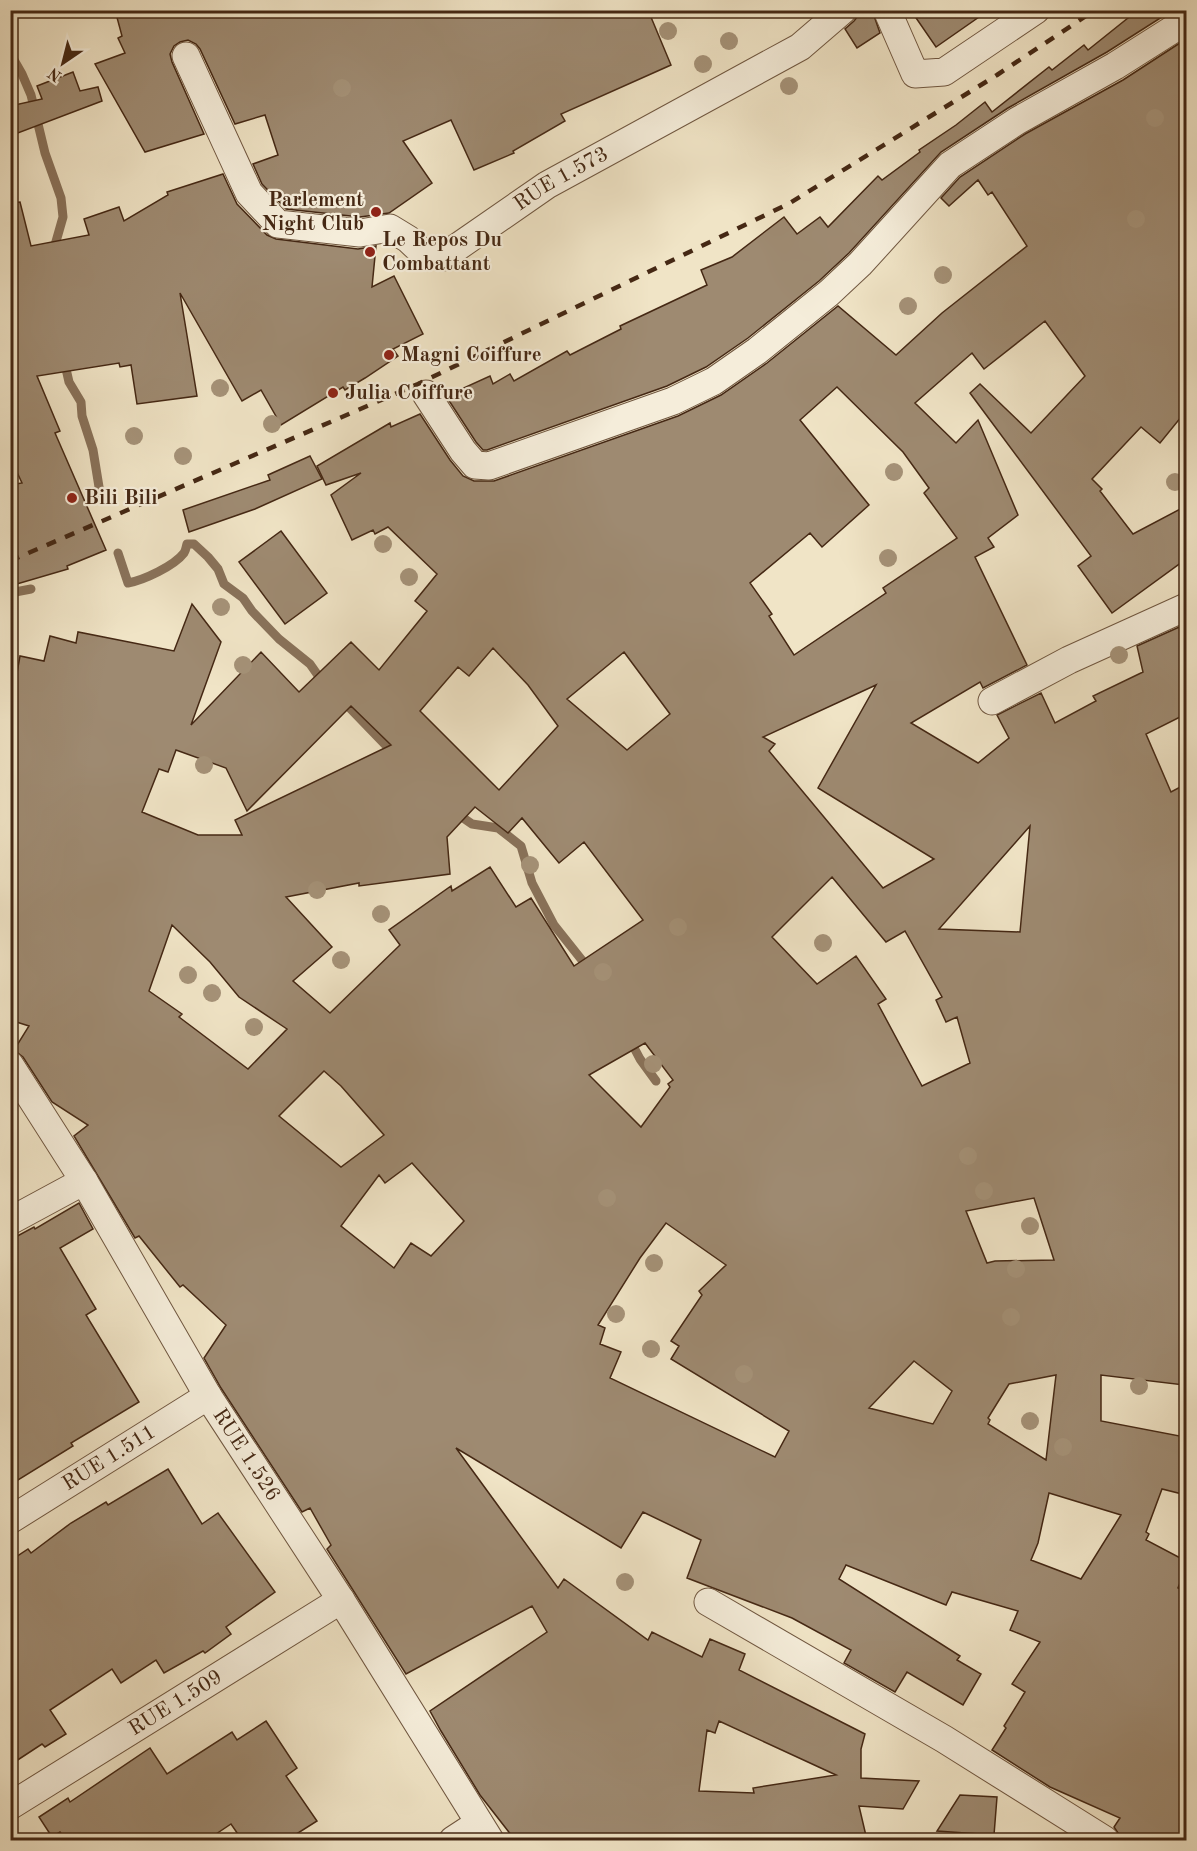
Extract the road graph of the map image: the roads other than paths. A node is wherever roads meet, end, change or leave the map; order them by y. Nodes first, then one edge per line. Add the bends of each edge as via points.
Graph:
1 (843, 10) edge
2 (887, 10) edge
3 (1036, 10) edge
4 (1186, 21) edge
5 (186, 56) dead end
6 (426, 394) dead end
7 (1186, 607) edge
8 (992, 701) dead end
9 (10, 1065) edge
10 (84, 1180) junction
11 (10, 1221) edge
12 (208, 1396) junction
13 (10, 1520) edge
14 (341, 1600) junction
15 (708, 1602) dead end
16 (10, 1806) edge
17 (485, 1832) edge
18 (453, 1840) edge
19 (1106, 1840) edge

1 - 5 street, RUE 1.573 via 800,47 547,185 443,257 423,253 390,228 360,233 278,224 249,193
2 - 3 street via 915,74 944,72
4 - 6 street via 950,165 829,293 714,381 673,401 489,466 475,465
7 - 8 street via 1069,660
9 - 10 street, RUE 1.526
10 - 11 street
10 - 12 street, RUE 1.526
12 - 13 street, RUE 1.511
12 - 14 street, RUE 1.526
14 - 16 street, RUE 1.509
14 - 17 street, RUE 1.526
15 - 19 street via 944,1739
17 - 18 street

